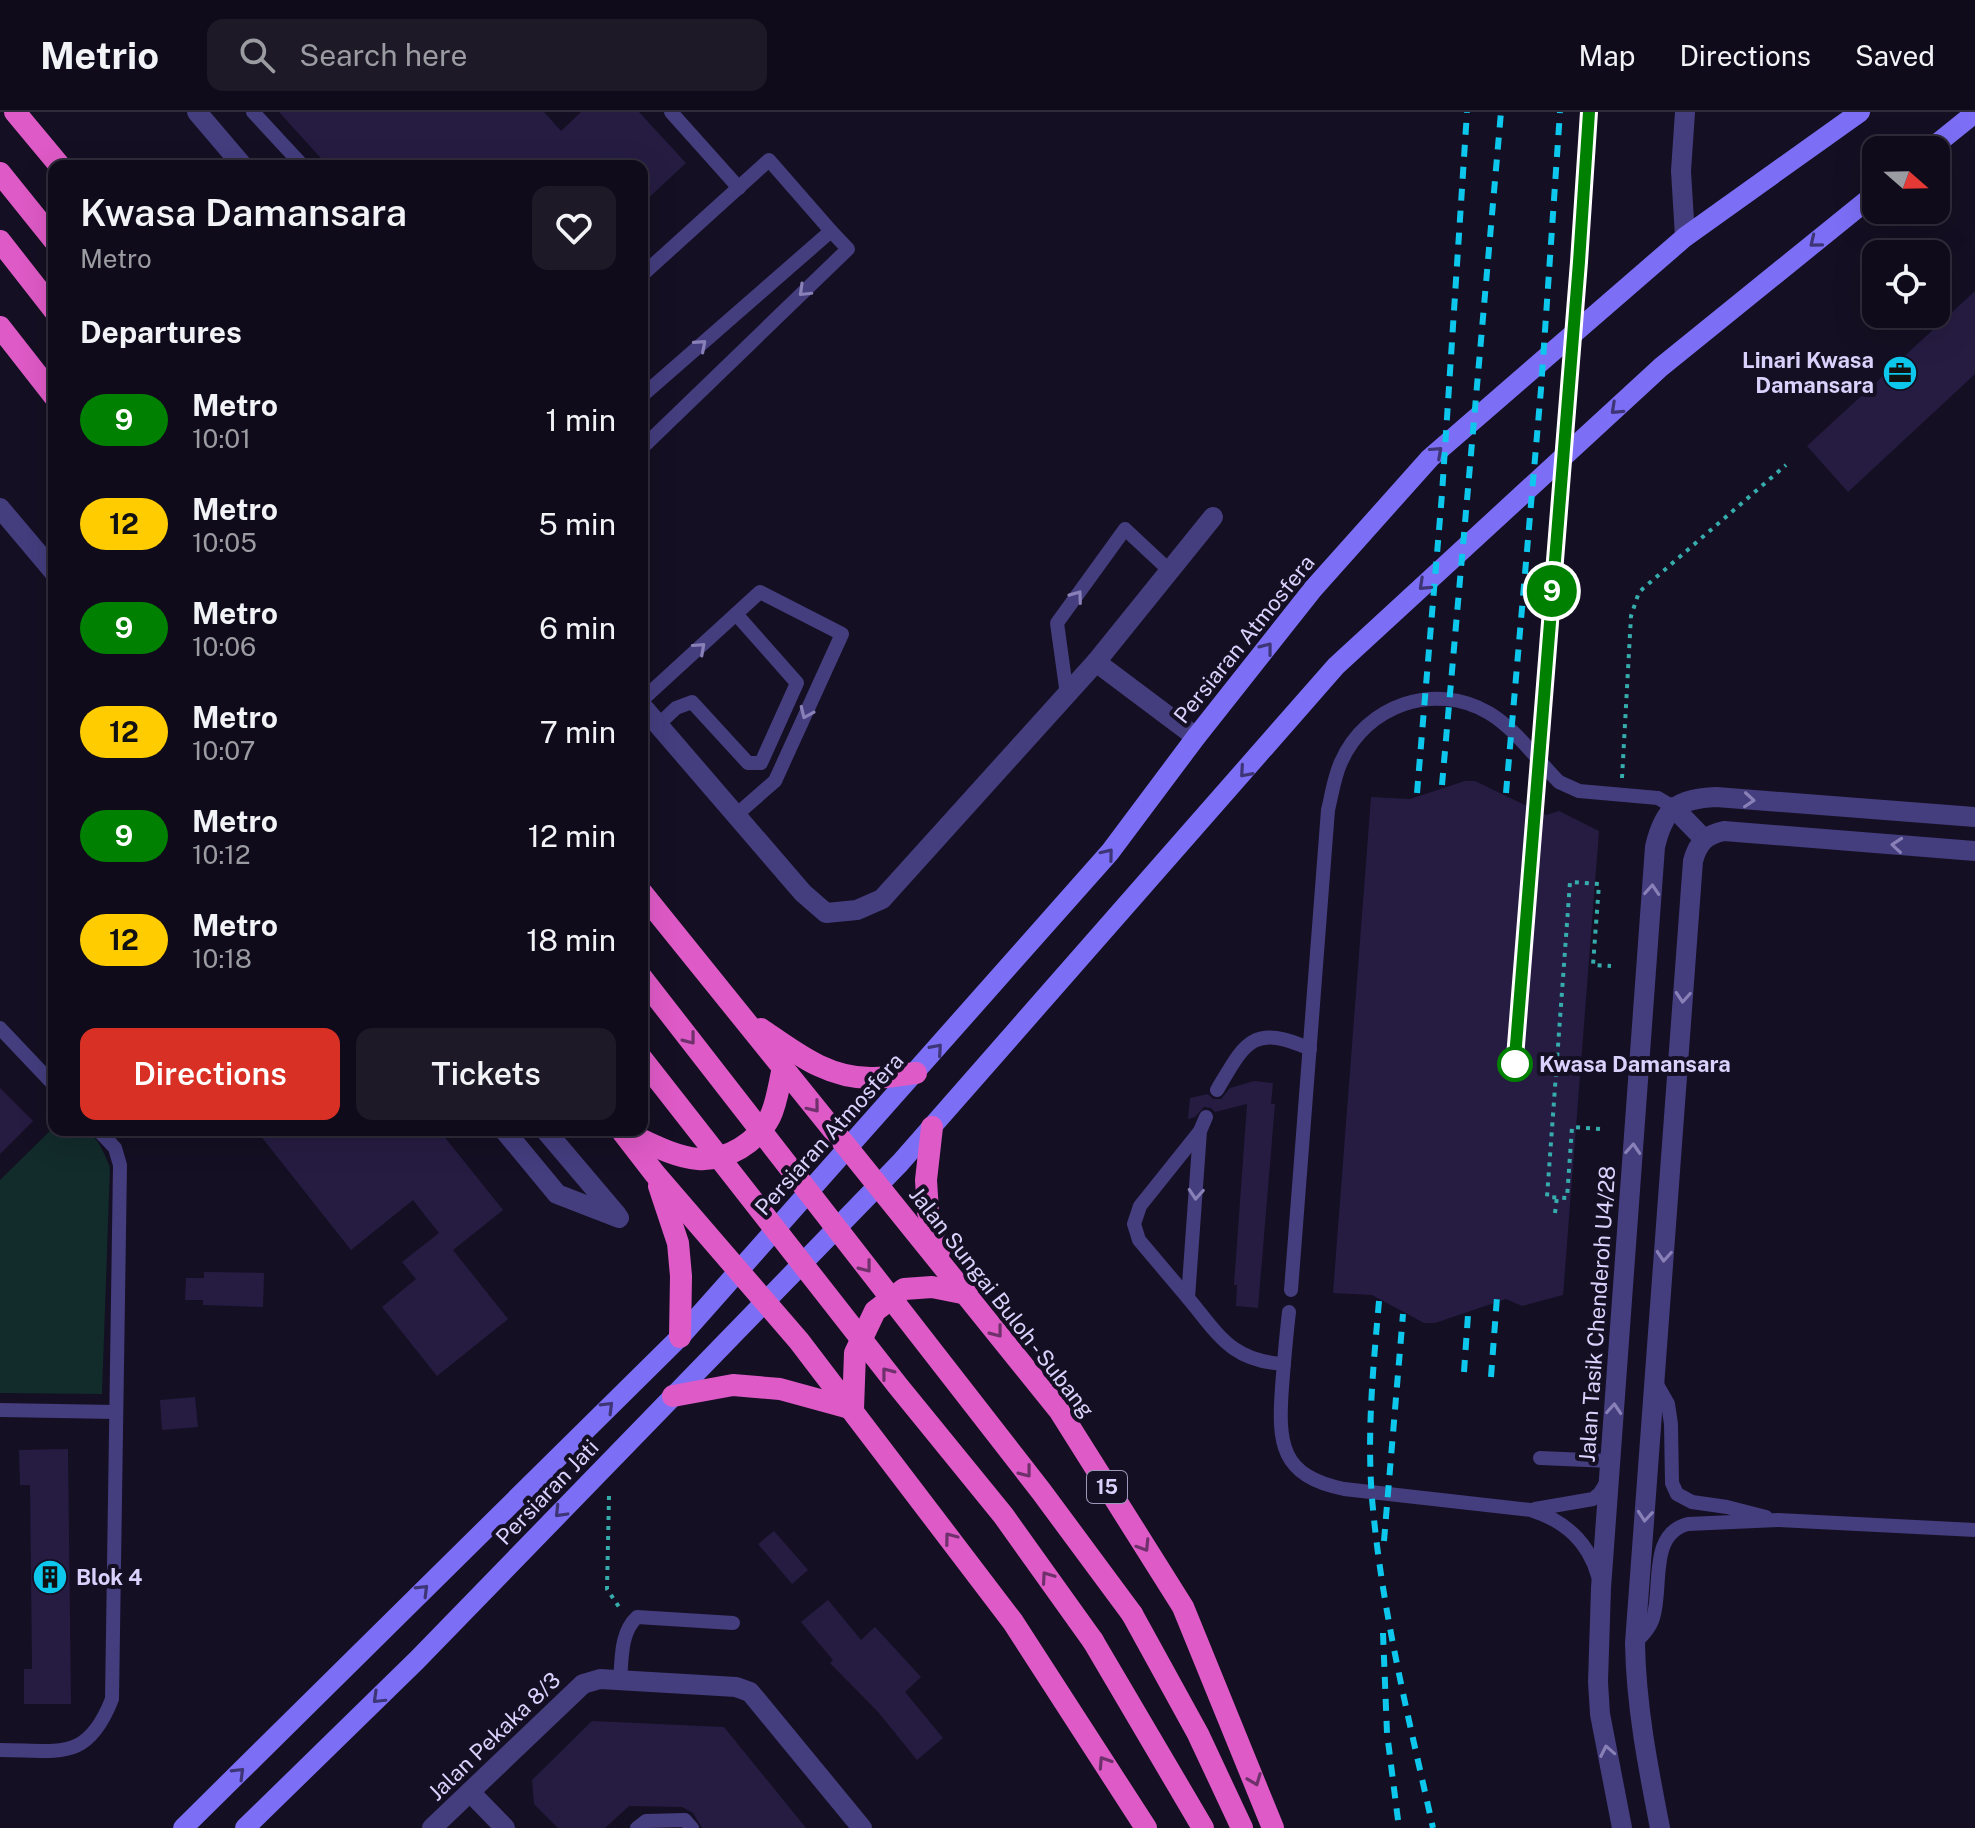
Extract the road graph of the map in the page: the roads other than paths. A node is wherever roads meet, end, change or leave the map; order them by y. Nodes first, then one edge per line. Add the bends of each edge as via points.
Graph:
1 (15, 112) edge
2 (197, 112) edge
3 (253, 112) edge
4 (671, 112) edge
5 (1685, 112) edge
6 (1860, 112) edge
7 (1975, 113) edge
8 (32, 122) edge
9 (1946, 136) edge
10 (56, 160) edge
11 (238, 160) edge
12 (297, 160) edge
13 (0, 173) edge
14 (739, 188) junction
15 (1862, 204) edge
16 (831, 231) junction
17 (48, 233) edge
18 (1685, 237) junction
19 (0, 241) edge
20 (648, 270) edge
21 (48, 302) edge
22 (0, 327) edge
23 (48, 388) edge
24 (648, 391) edge
25 (648, 442) edge
26 (0, 508) edge
27 (1213, 517) dead end
28 (48, 565) edge
29 (1170, 571) junction
30 (736, 614) junction
31 (1096, 662) junction
32 (648, 695) edge
33 (1067, 695) junction
34 (648, 713) edge
35 (658, 725) junction
36 (1196, 737) junction
37 (1673, 807) junction
38 (736, 815) junction
39 (1975, 817) edge
40 (1704, 839) junction
41 (1975, 851) edge
42 (648, 900) edge
43 (648, 986) edge
44 (740, 1015) junction
45 (0, 1028) edge
46 (1310, 1049) junction
47 (648, 1067) edge
48 (783, 1068) junction
49 (916, 1073) junction
50 (48, 1079) edge
51 (1217, 1090) dead end
52 (932, 1127) junction
53 (104, 1136) edge
54 (509, 1136) edge
55 (550, 1136) edge
56 (626, 1136) edge
57 (634, 1136) edge
58 (847, 1149) junction
59 (655, 1174) junction
60 (878, 1184) junction
61 (943, 1264) junction
62 (738, 1272) junction
63 (1291, 1290) dead end
64 (967, 1294) junction
65 (1188, 1298) junction
66 (765, 1301) junction
67 (1289, 1312) dead end
68 (680, 1337) junction
69 (1284, 1364) junction
70 (1655, 1381) junction
71 (673, 1396) junction
72 (853, 1409) junction
73 (0, 1410) edge
74 (116, 1412) junction
75 (1540, 1458) dead end
76 (1610, 1469) junction
77 (1531, 1510) junction
78 (1778, 1520) junction
79 (1975, 1530) edge
80 (1601, 1588) junction
81 (733, 1623) dead end
82 (1635, 1643) junction
83 (620, 1681) junction
84 (0, 1750) edge
85 (470, 1792) junction
86 (183, 1828) edge
87 (245, 1828) edge
88 (432, 1828) edge
89 (505, 1828) edge
90 (637, 1828) edge
91 (692, 1828) edge
92 (862, 1828) edge
93 (1146, 1828) edge
94 (1203, 1828) edge
95 (1242, 1828) edge
96 (1273, 1828) edge
97 (1622, 1828) edge
98 (1660, 1828) edge

1 - 8 highway
2 - 11 street
3 - 12 lane
4 - 14 lane
5 - 18 street
6 - 18 main road, Persiaran Atmosfera
7 - 9 main road
8 - 10 highway
13 - 17 highway
14 - 16 lane via 769,160
14 - 20 lane
15 -> 52 main road via 1661,367 1336,666
24 -> 16 lane
16 -> 25 lane via 848,249
36 -> 18 main road, Persiaran Atmosfera via 1313,589 1430,458
19 - 21 highway
22 - 23 highway
26 - 28 street
27 - 29 street
29 - 31 street
33 -> 29 lane via 1057,623 1125,529
32 -> 30 lane
30 - 35 lane via 797,683 761,763 748,763 692,702
30 -> 38 lane via 760,592 842,634 775,781
31 - 33 street
31 - 36 street
33 - 38 street via 882,899 857,910 826,913
34 - 35 street
35 - 38 street
49 -> 36 main road, Persiaran Atmosfera via 1110,852
37 -> 39 street via 1716,797
37 - 40 street
37 - 46 lane via 1658,798 1579,791 1559,782 1503,725 1467,704 1443,697 1395,707 1353,741 1341,762 1328,810
76 -> 37 street, Jalan Tasik Chenderoh U4/28 via 1655,847
41 -> 40 street via 1724,831
40 -> 70 street via 1693,861
42 - 44 highway, Jalan Sungai Buloh - Subang / 15
43 -> 95 highway, bridge via 1132,1614
44 - 48 highway, Jalan Sungai Buloh - Subang / 15
44 - 49 highway via 832,1074 871,1078
45 - 50 lane
46 - 51 lane via 1282,1037 1250,1041
46 - 63 lane
94 -> 47 highway, bridge via 1093,1641 1003,1515
48 - 57 highway via 771,1115 755,1140 727,1155 699,1159
48 -> 58 highway, Jalan Sungai Buloh - Subang / 15
49 - 58 main road, Persiaran Atmosfera
52 - 60 main road
52 - 61 highway via 928,1212
53 - 74 lane via 120,1165
54 - 55 street via 557,1194 619,1218
56 - 59 highway
58 - 60 highway, Jalan Sungai Buloh - Subang / 15
58 - 62 main road, Persiaran Atmosfera
59 - 62 highway
59 - 68 highway via 678,1243
60 - 61 highway, Jalan Sungai Buloh - Subang / 15
60 - 66 main road, Persiaran Jati
61 - 64 highway, Jalan Sungai Buloh - Subang / 15
62 - 66 highway
62 - 68 main road, Persiaran Jati
64 - 72 highway via 932,1287 904,1289 875,1311 855,1353
64 -> 96 highway, Jalan Sungai Buloh - Subang / 15 via 1059,1410 1183,1607
65 -> 65 lane via 1139,1240 1134,1224 1140,1206 1203,1124
65 - 69 lane via 1237,1353
66 - 71 main road, Persiaran Jati
66 - 72 highway
67 - 69 lane
86 -> 68 main road, Persiaran Jati
69 - 77 lane via 1281,1437 1292,1461 1310,1478 1344,1489
70 - 78 lane via 1668,1404 1677,1494 1692,1502
70 -> 82 street
71 - 72 highway via 733,1385 764,1387
71 -> 87 main road, Persiaran Jati
93 -> 72 highway via 1013,1622
73 - 74 lane
74 - 84 lane via 112,1699 102,1724 71,1750
75 - 76 lane
76 - 77 lane via 1593,1499
76 - 80 street, Jalan Tasik Chenderoh U4/28
77 - 80 lane via 1560,1522 1584,1544
78 - 79 lane
78 - 82 lane via 1676,1527 1661,1555 1654,1618
97 -> 80 street, Jalan Tasik Chenderoh U4/28 via 1600,1714
81 - 83 lane via 637,1617 624,1639
82 - 98 street via 1635,1680
83 - 85 street, Jalan Pekaka 8/3 via 583,1684
83 - 92 street, Jalan Pekaka 8/3 via 750,1692
85 - 88 street, Jalan Pekaka 8/3
85 - 89 street
90 - 91 lane via 646,1821 685,1820

